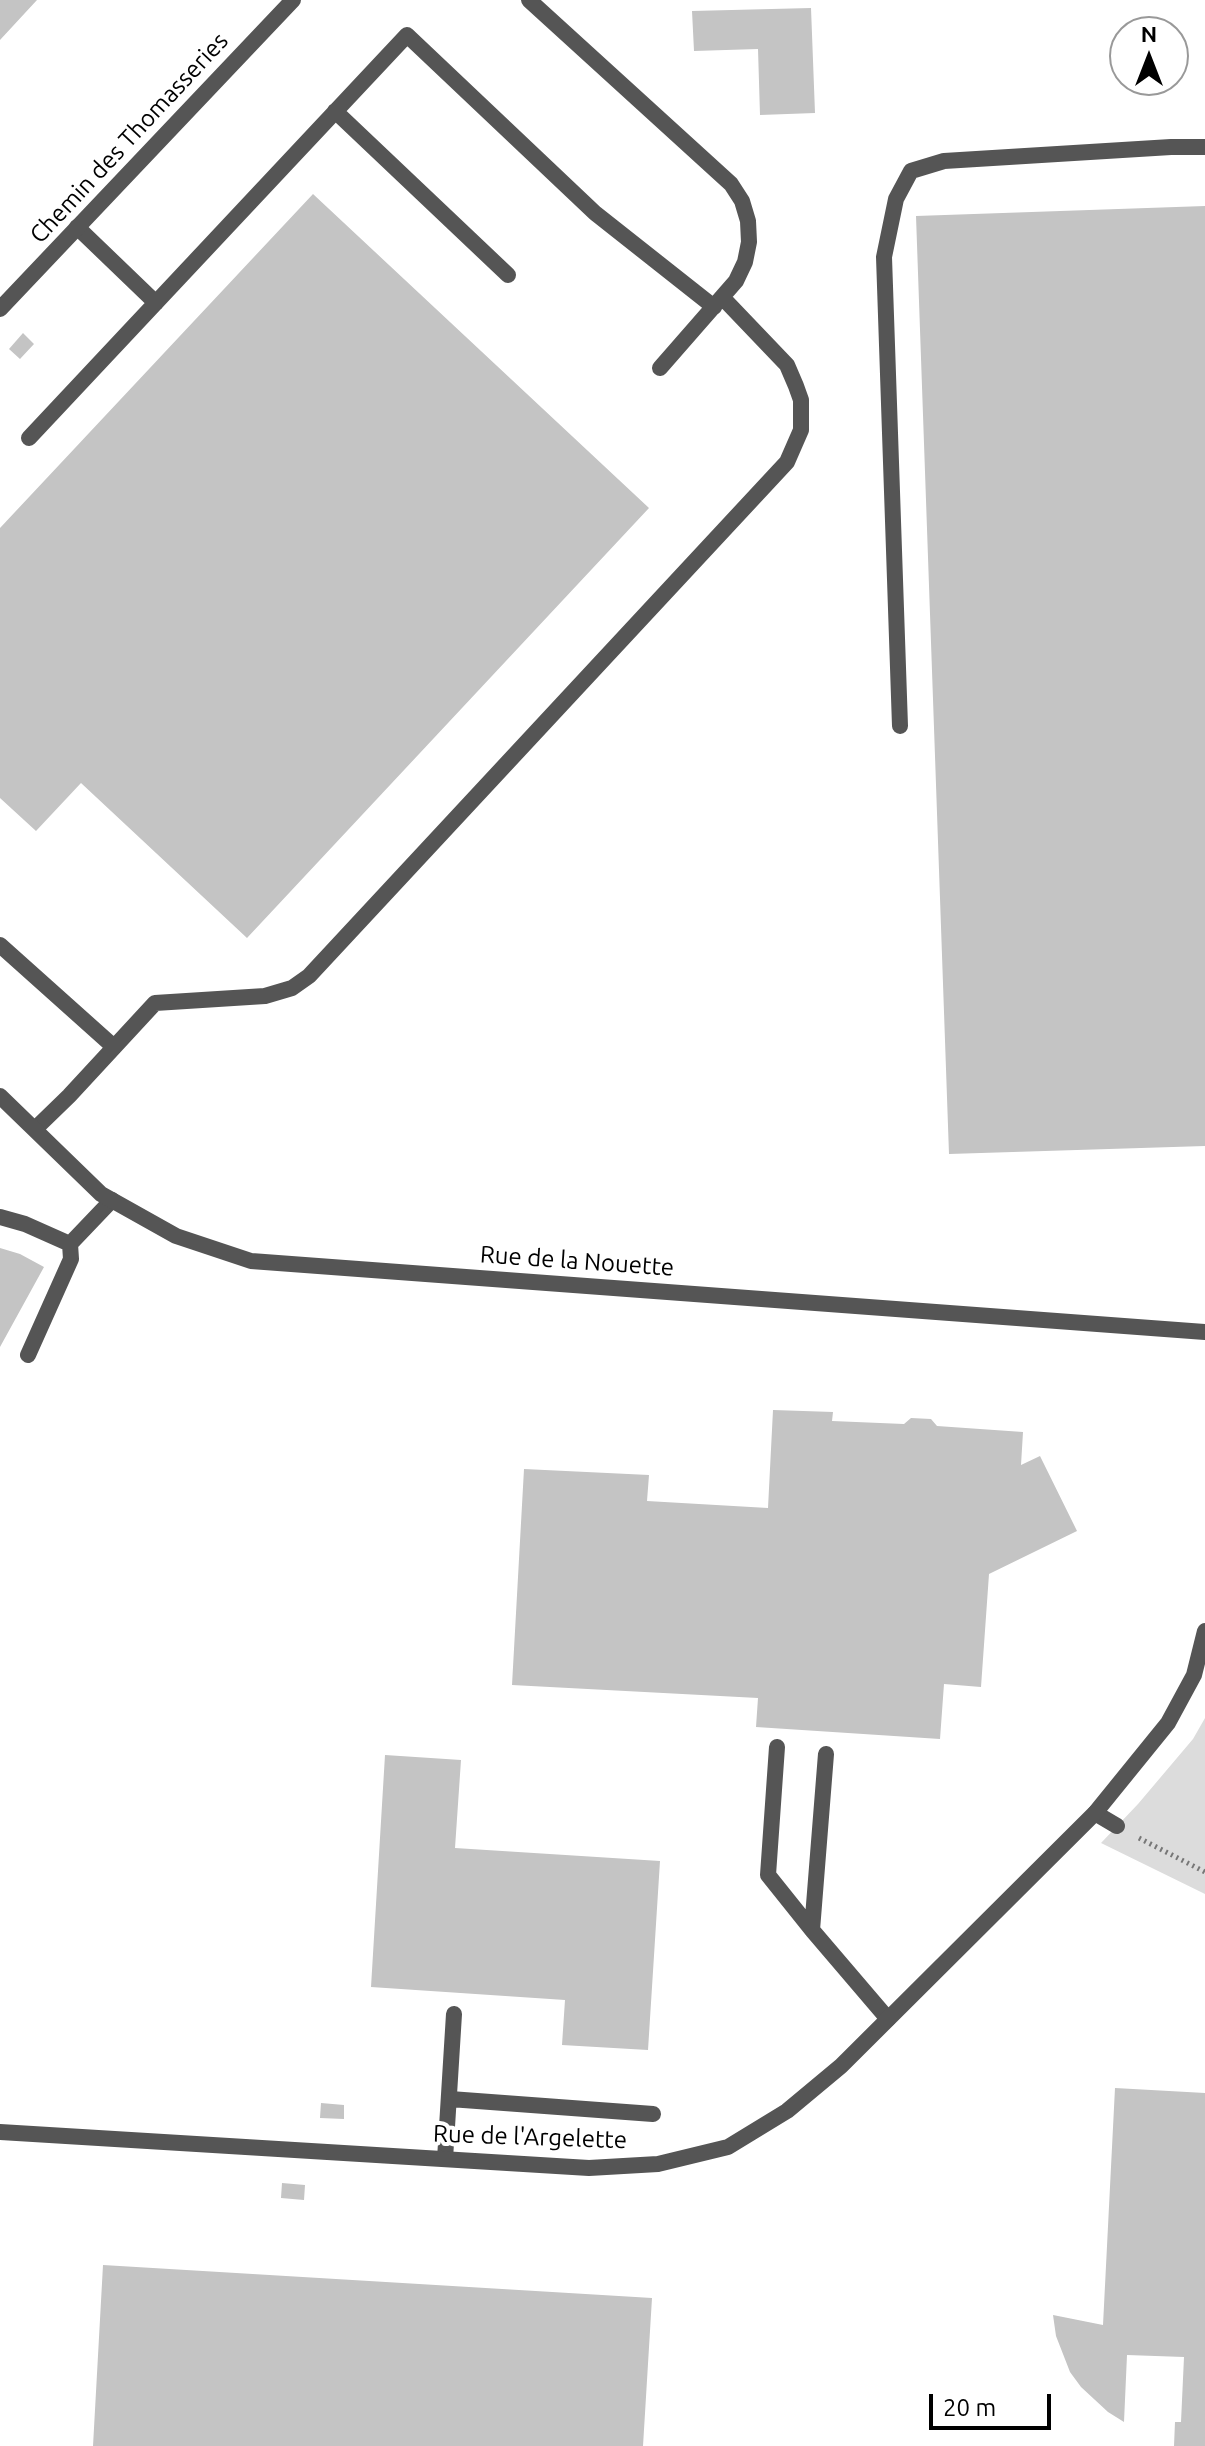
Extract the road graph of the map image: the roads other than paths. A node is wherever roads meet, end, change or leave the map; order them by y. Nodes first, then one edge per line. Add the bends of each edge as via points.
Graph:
1 (293, 0) edge
2 (529, 0) edge
3 (335, 111) junction
4 (1205, 147) edge
5 (77, 227) junction
6 (508, 275) dead end
7 (718, 302) junction
8 (156, 303) junction
9 (0, 309) edge
10 (660, 368) dead end
11 (29, 438) dead end
12 (900, 726) dead end
13 (0, 945) edge
14 (114, 1047) junction
15 (0, 1096) edge
16 (35, 1129) junction
17 (112, 1200) junction
18 (0, 1217) edge
19 (70, 1244) junction
20 (1205, 1332) edge
21 (28, 1355) dead end
22 (1205, 1631) edge
23 (777, 1747) dead end
24 (826, 1754) dead end
25 (1095, 1813) junction
26 (1117, 1826) road end
27 (812, 1930) junction
28 (454, 2014) dead end
29 (888, 2019) junction
30 (450, 2099) junction
31 (653, 2114) dead end
32 (0, 2132) edge
33 (445, 2159) junction

1 - 5 street, Chemin des Thomasseries
2 - 7 street via 731,184 742,201 748,221 745,262
3 - 6 street
3 - 7 street via 407,35 595,213
3 - 8 street
4 - 12 street via 944,161 911,171 896,199 884,257
5 - 8 street
5 - 9 street, Chemin des Thomasseries
7 - 10 street
7 - 14 street via 787,365 801,400 801,430 787,462 309,976 265,996 155,1003
8 - 11 street
13 - 14 street
14 - 16 street
15 - 16 street, Rue de la Nouette
16 - 17 street, Rue de la Nouette
17 - 19 street
17 - 20 street, Rue de la Nouette via 176,1236 251,1261
18 - 19 street
19 - 21 street via 71,1259
22 - 25 street, Rue de l'Argelette via 1194,1675 1168,1723
23 - 27 street via 768,1875
24 - 27 street
25 - 26 street
25 - 29 street, Rue de l'Argelette
27 - 29 street
28 - 30 street
29 - 33 street, Rue de l'Argelette via 787,2111 728,2147 658,2164 603,2167
30 - 31 street
30 - 33 street
32 - 33 street, Rue de l'Argelette

